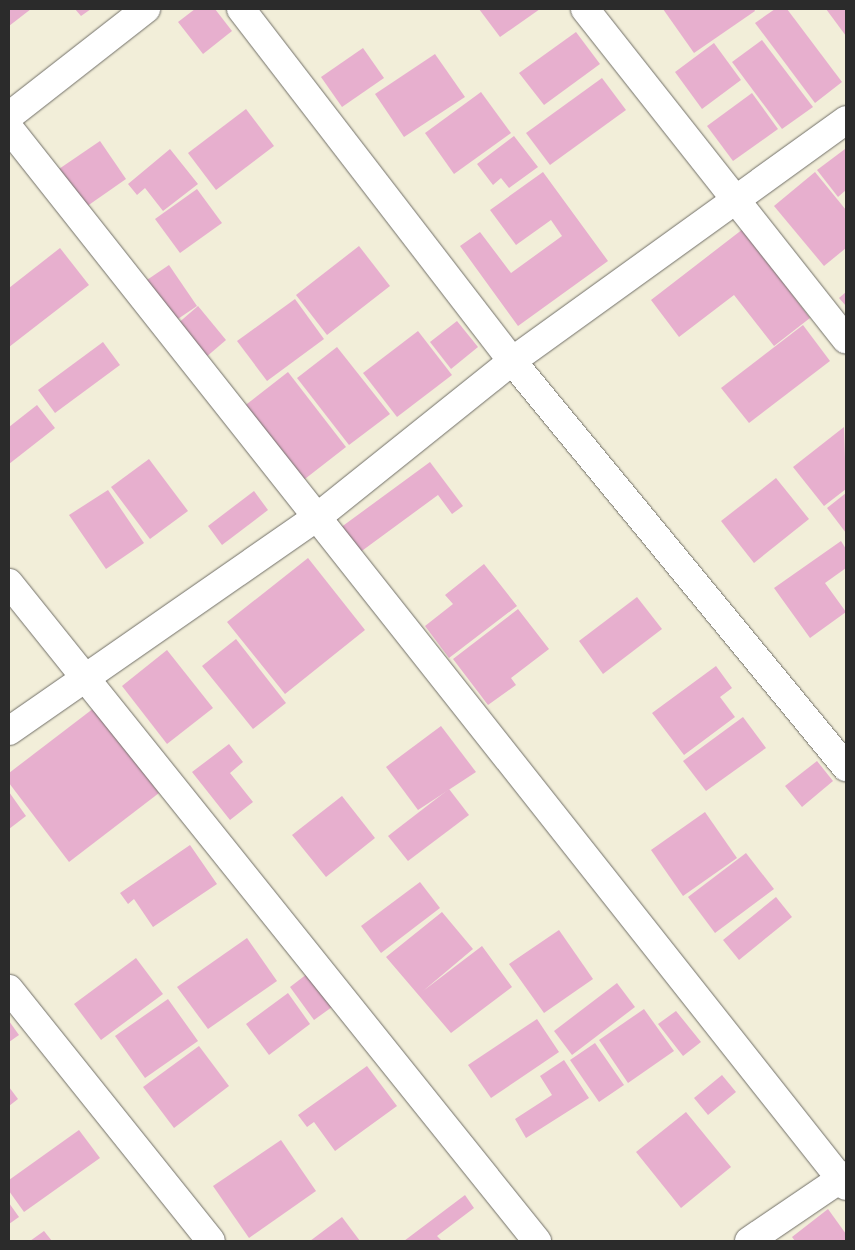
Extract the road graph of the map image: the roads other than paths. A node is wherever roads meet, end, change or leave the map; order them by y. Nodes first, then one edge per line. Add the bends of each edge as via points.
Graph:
1 (146, 9) edge
2 (241, 9) edge
3 (585, 9) edge
4 (9, 116) edge
5 (846, 120) edge
6 (9, 128) edge
7 (734, 197) junction
8 (846, 339) edge
9 (512, 361) junction
10 (320, 515) junction
11 (9, 583) edge
12 (84, 675) junction
13 (9, 731) edge
14 (846, 767) edge
15 (9, 989) edge
16 (844, 1180) edge
17 (211, 1241) edge
18 (537, 1241) edge
19 (749, 1241) edge

1 - 4 street
2 - 9 street
3 - 7 street
5 - 7 street
6 - 10 street
7 - 8 street
7 - 9 street
9 - 10 street
9 - 14 street
10 - 12 street
10 - 16 street
11 - 12 street
12 - 13 street
12 - 18 street
15 - 17 street
16 - 19 street

